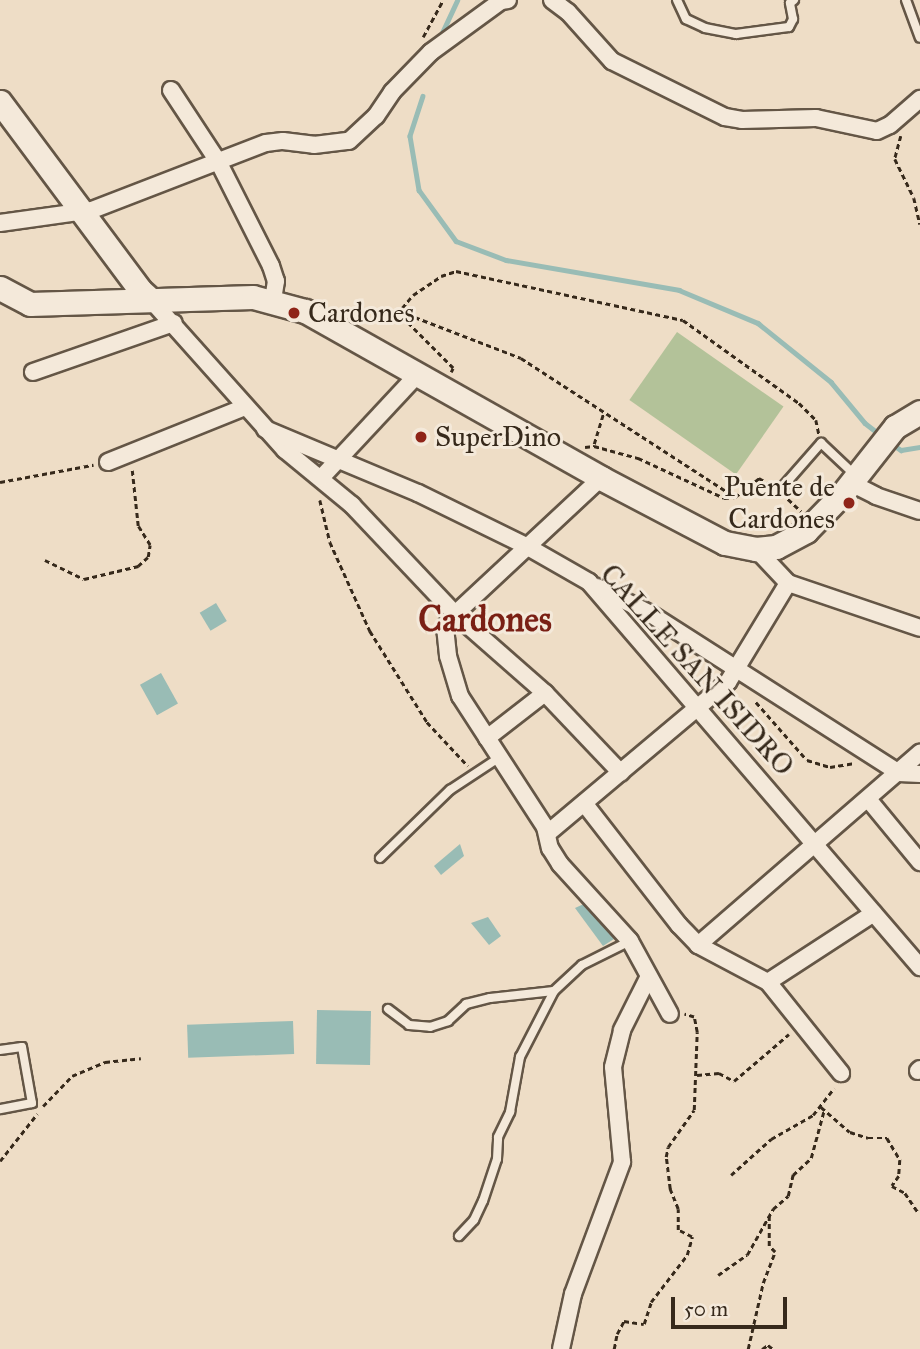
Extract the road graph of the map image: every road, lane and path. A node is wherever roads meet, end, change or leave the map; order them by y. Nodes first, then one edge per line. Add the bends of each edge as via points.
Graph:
1 (443, 0) edge
2 (504, 0) edge
3 (552, 0) edge
4 (677, 0) edge
5 (794, 0) edge
6 (906, 0) edge
7 (920, 38) edge
8 (414, 70) junction
9 (171, 90) dead end
10 (920, 99) edge
11 (0, 102) edge
12 (901, 116) junction
13 (219, 163) junction
14 (80, 211) junction
15 (0, 223) edge
16 (920, 224) edge
17 (122, 266) junction
18 (0, 288) edge
19 (151, 300) junction
20 (273, 300) junction
21 (111, 302) junction
22 (405, 313) junction
23 (174, 323) junction
24 (33, 372) dead end
25 (426, 381) junction
26 (244, 407) junction
27 (920, 412) edge
28 (603, 414) junction
29 (265, 429) junction
30 (821, 443) junction
31 (594, 446) junction
32 (131, 453) junction
33 (339, 459) junction
34 (108, 462) joint
35 (572, 462) junction
36 (321, 478) junction
37 (601, 478) junction
38 (854, 480) junction
39 (0, 482) edge
40 (779, 491) junction
41 (735, 497) junction
42 (920, 511) edge
43 (813, 524) junction
44 (528, 547) junction
45 (756, 549) junction
46 (45, 560) dead end
47 (589, 582) junction
48 (788, 583) junction
49 (455, 614) junction
50 (920, 628) edge
51 (734, 670) junction
52 (751, 681) junction
53 (545, 693) junction
54 (698, 708) junction
55 (487, 738) junction
56 (920, 754) edge
57 (500, 757) junction
58 (879, 760) junction
59 (621, 773) junction
60 (899, 773) junction
61 (474, 774) junction
62 (920, 774) edge
63 (868, 799) junction
64 (584, 803) junction
65 (548, 833) junction
66 (814, 843) junction
67 (380, 858) dead end
68 (920, 862) edge
69 (874, 913) junction
70 (630, 941) junction
71 (698, 945) junction
72 (920, 967) edge
73 (648, 978) junction
74 (768, 982) junction
75 (554, 991) junction
76 (388, 1009) dead end
77 (670, 1014) joint
78 (802, 1025) junction
79 (0, 1050) edge
80 (141, 1058) dead end
81 (841, 1073) joint
82 (697, 1075) junction
83 (0, 1109) edge
84 (823, 1109) junction
85 (0, 1161) edge
86 (731, 1175) dead end
87 (918, 1212) dead end
88 (769, 1215) junction
89 (459, 1236) dead end
90 (718, 1275) dead end
91 (561, 1349) edge
92 (614, 1349) edge
93 (748, 1349) edge
94 (762, 1349) edge
95 (773, 1349) edge

1 - 8 path via 418,48
2 - 8 street via 431,52
3 - 12 street via 612,61 725,117 816,118 877,131
4 - 5 lane via 686,19 736,34 789,27
6 - 7 lane
8 - 13 street via 349,141 266,143
9 - 13 street
10 - 12 street
11 - 14 street
12 - 16 path via 895,159 914,198
13 - 14 street
13 - 20 street via 271,266 276,281
14 - 15 street
14 - 17 street
17 - 19 street
17 - 21 street via 122,282
18 - 21 street via 30,304
19 - 20 street
19 - 21 street
19 - 23 street
20 - 25 street via 305,312
22 - 25 path via 409,324 453,369 450,375
22 - 28 path via 521,358
22 - 30 path via 402,308 413,295 456,271 683,320 799,403 816,420
23 - 24 street
23 - 26 street
25 - 33 street
25 - 35 street
26 - 29 street
26 - 32 street
27 - 38 street via 895,427
28 - 31 path
28 - 41 path
29 - 33 street, CALLE SAN ISIDRO
29 - 36 street
30 - 38 lane
30 - 40 lane
31 - 35 path via 584,447
31 - 41 path via 638,458 724,498
32 - 34 street
32 - 46 path via 138,526 150,545 148,557 138,566 84,579
33 - 36 street
33 - 44 street, CALLE SAN ISIDRO
34 - 39 path
35 - 37 street
36 - 49 street
36 - 61 path via 320,509 330,542 370,631 427,722
37 - 44 street
37 - 45 street via 726,543
38 - 42 street via 876,496
38 - 43 street
40 - 41 path via 760,478
40 - 43 path
43 - 45 street via 776,547
44 - 47 street, CALLE SAN ISIDRO
44 - 49 street
45 - 48 street
47 - 51 street via 649,613
47 - 54 street, CALLE SAN ISIDRO
48 - 50 street
48 - 51 street
49 - 53 street
49 - 55 street via 445,627 448,656 460,696
51 - 52 street
51 - 54 street via 728,682
52 - 58 street
52 - 58 path via 756,701 807,760 830,767
53 - 55 street
53 - 59 street
54 - 59 street
54 - 66 street, CALLE SAN ISIDRO
55 - 57 street
56 - 60 street
57 - 61 lane
57 - 65 street
58 - 60 street
59 - 64 street
60 - 62 street
60 - 63 street
61 - 67 lane via 450,790
63 - 66 street
63 - 68 street
64 - 65 street
64 - 71 street
65 - 70 street via 550,848 560,863
66 - 69 street, CALLE SAN ISIDRO
66 - 71 street
69 - 72 street, CALLE SAN ISIDRO
69 - 74 street
70 - 73 street
70 - 75 lane via 582,965
71 - 74 street
73 - 77 street
73 - 91 street via 622,1030 613,1067 622,1162 573,1294
74 - 78 street
75 - 76 lane via 466,1004 448,1021 430,1027 409,1025
75 - 89 lane via 520,1058 510,1112 498,1137 497,1159 483,1201
77 - 82 path via 695,1017
78 - 81 street
78 - 82 path via 734,1081 719,1073
79 - 83 lane via 22,1047 32,1103
80 - 85 path via 105,1062 72,1076
81 - 84 path
82 - 92 path via 694,1110 666,1157 678,1230 692,1237 687,1255 651,1302 644,1324 624,1321
84 - 86 path via 771,1139
84 - 87 path via 850,1132 887,1138 900,1160 899,1176 892,1186 905,1193
84 - 88 path via 811,1158 793,1175 788,1196
88 - 90 path via 747,1255
88 - 93 path via 769,1246 775,1252
94 - 95 path via 768,1345

